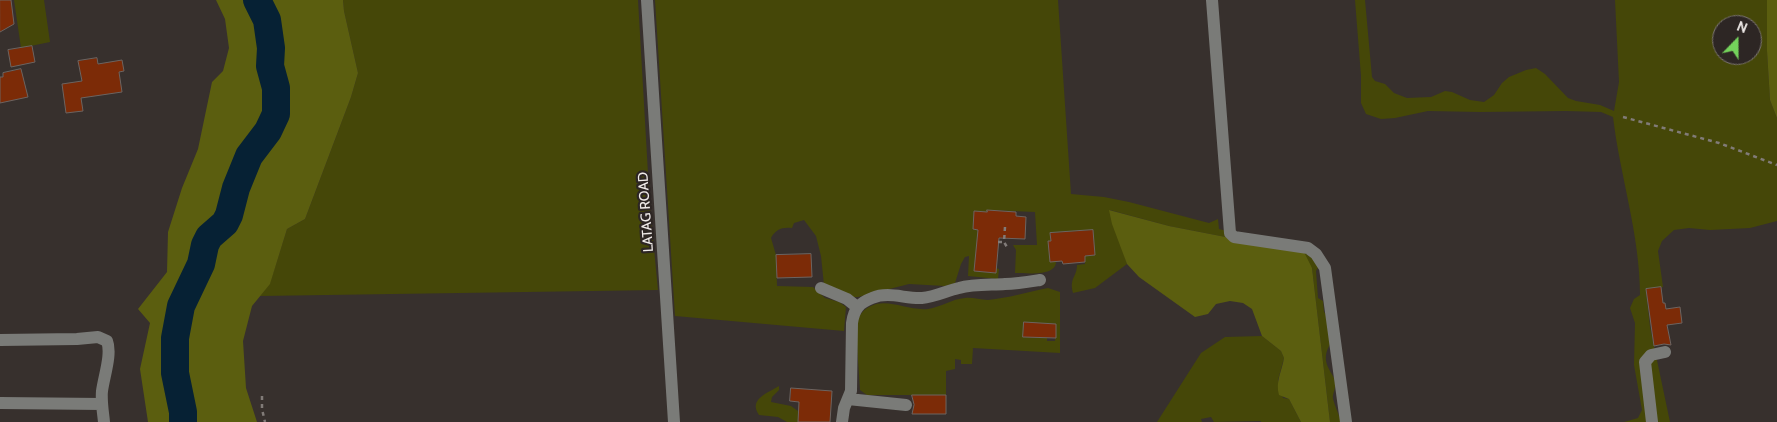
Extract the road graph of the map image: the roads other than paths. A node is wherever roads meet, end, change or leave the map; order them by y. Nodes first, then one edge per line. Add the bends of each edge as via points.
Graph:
1 (647, 0) edge
2 (1212, 0) edge
3 (1040, 280) dead end
4 (822, 288) dead end
5 (857, 307) junction
6 (0, 340) edge
7 (1665, 352) dead end
8 (848, 399) junction
9 (0, 403) edge
10 (102, 404) junction
11 (906, 405) dead end
12 (104, 422) edge
13 (674, 422) edge
14 (842, 422) edge
15 (1346, 422) edge
16 (1652, 422) edge

1 - 13 street, LATAG ROAD
2 - 15 street via 1230,232 1234,237 1308,248 1325,268
3 - 5 street via 960,287 922,298 878,296
4 - 5 street
5 - 8 street via 852,323 851,391
6 - 10 street via 98,336 107,340 109,351
7 - 16 street via 1651,355 1645,362
8 - 11 street
8 - 14 street
9 - 10 street
10 - 12 street

